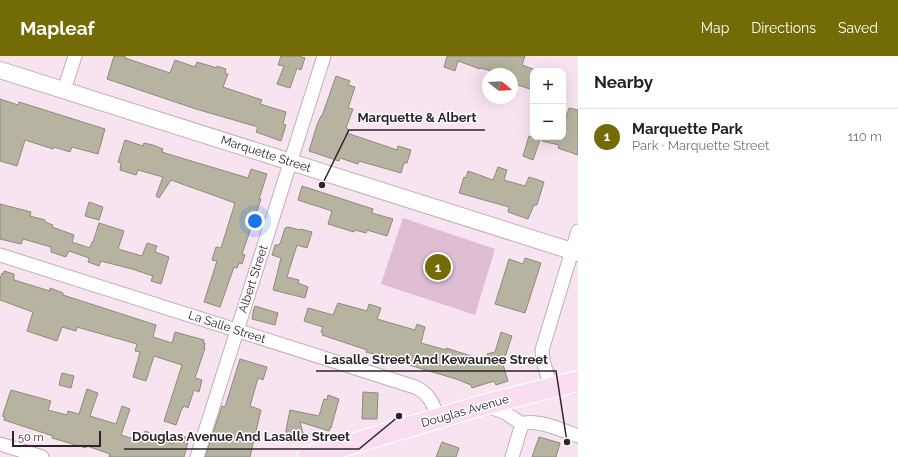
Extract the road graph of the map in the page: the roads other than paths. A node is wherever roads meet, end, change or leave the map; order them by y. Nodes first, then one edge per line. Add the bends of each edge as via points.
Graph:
1 (75, 56) edge
2 (324, 56) edge
3 (0, 70) edge
4 (64, 90) junction
5 (290, 162) junction
6 (578, 231) edge
7 (575, 252) edge
8 (0, 255) edge
9 (237, 330) junction
10 (578, 381) edge
11 (551, 388) junction
12 (483, 405) junction
13 (438, 418) junction
14 (522, 424) junction
15 (578, 436) edge
16 (0, 444) edge
17 (42, 457) edge
18 (197, 457) edge
19 (307, 457) edge
20 (512, 457) edge

1 - 4 street
2 - 5 street, Albert Street
3 - 4 street, Marquette Street
4 - 5 street, Marquette Street
5 - 7 street, Marquette Street
5 - 9 street, Albert Street
6 - 7 street
7 - 11 street via 542,350
8 - 9 street, La Salle Street
9 - 13 street, La Salle Street via 415,387 429,397
9 - 18 street, Albert Street
10 - 11 main road, Douglas Avenue
11 - 12 main road, Douglas Avenue
12 - 13 main road, Douglas Avenue
12 - 14 street via 504,412
13 - 19 main road, Douglas Avenue
14 - 15 street via 538,424
14 - 20 street
16 - 17 street

